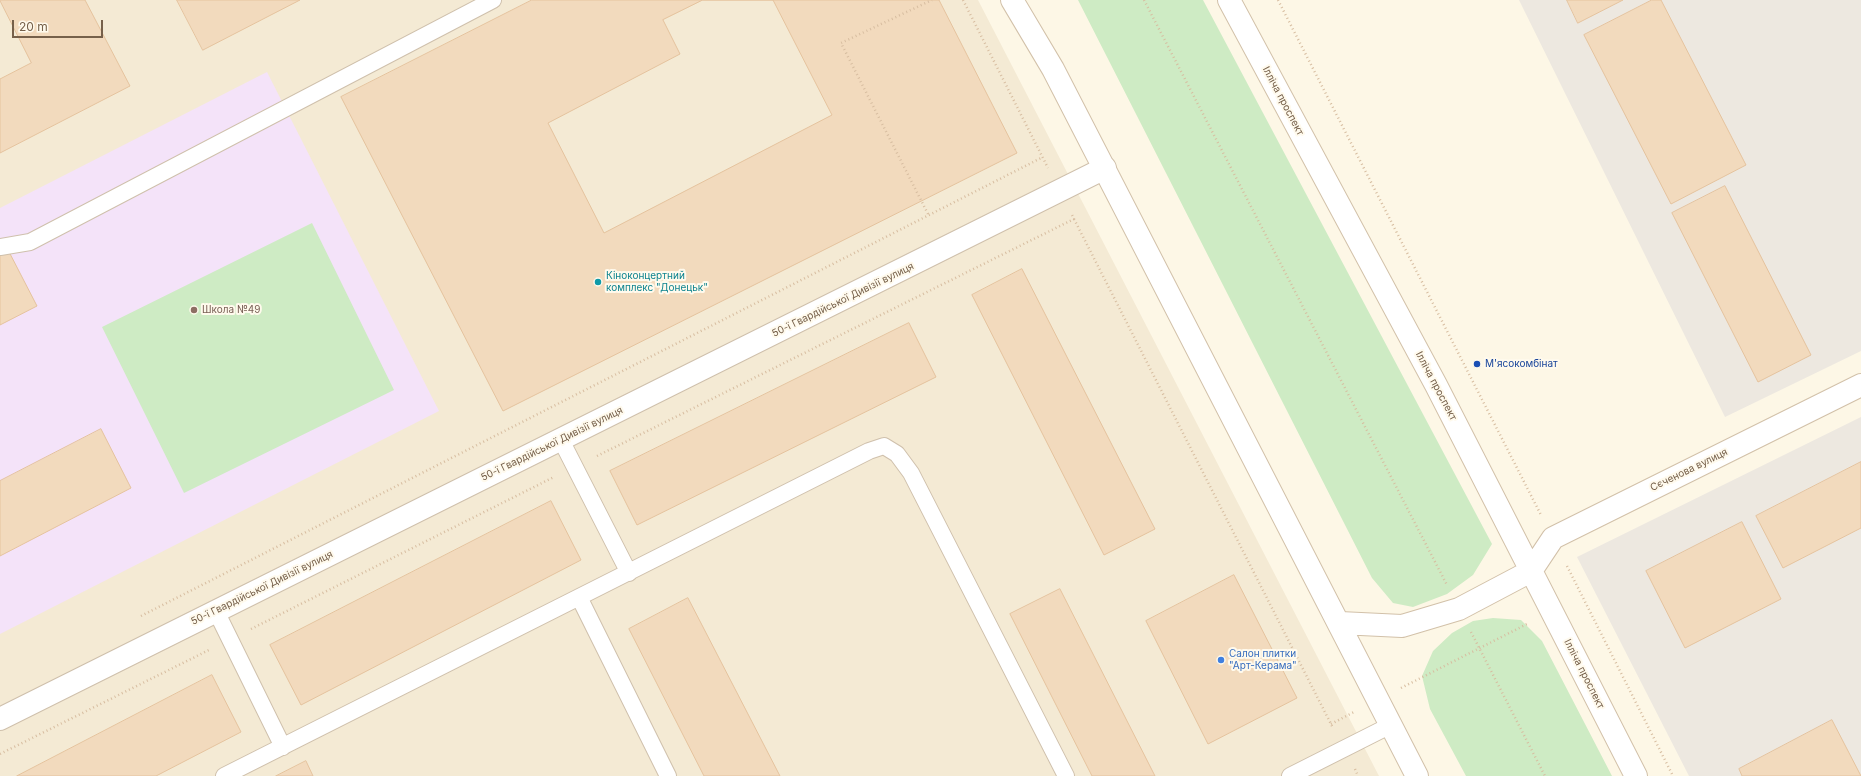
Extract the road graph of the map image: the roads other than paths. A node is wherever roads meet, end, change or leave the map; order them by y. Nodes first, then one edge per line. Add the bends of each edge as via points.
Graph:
1 (493, 0) edge
2 (1012, 0) edge
3 (1019, 0) edge
4 (1229, 0) edge
5 (1053, 68) junction
6 (1105, 168) junction
7 (0, 247) edge
8 (1861, 386) edge
9 (561, 440) junction
10 (1531, 571) junction
11 (629, 572) junction
12 (579, 597) junction
13 (216, 611) junction
14 (1340, 623) junction
15 (0, 719) edge
16 (1391, 725) junction
17 (283, 747) junction
18 (224, 776) edge
19 (668, 776) edge
20 (1066, 776) edge
21 (1290, 776) edge
22 (1417, 776) edge
23 (1636, 776) edge

1 - 7 lane via 30,242
2 - 5 main road
3 - 5 main road
4 - 10 main road, Ілліча проспект via 1436,385
5 - 6 main road
6 - 9 main road, 50-ї Гвардійської Дивізії вулиця
6 - 14 main road
8 - 10 main road, Сєченова вулиця via 1553,538
9 - 11 lane
9 - 13 main road, 50-ї Гвардійської Дивізії вулиця
10 - 14 main road via 1460,609 1402,626
10 - 23 main road, Ілліча проспект
11 - 12 lane
11 - 20 lane via 869,451 884,446 897,454 911,473
12 - 17 lane
12 - 19 lane
13 - 15 main road, 50-ї Гвардійської Дивізії вулиця
13 - 17 lane
14 - 16 main road
16 - 21 lane
16 - 22 main road
17 - 18 lane

